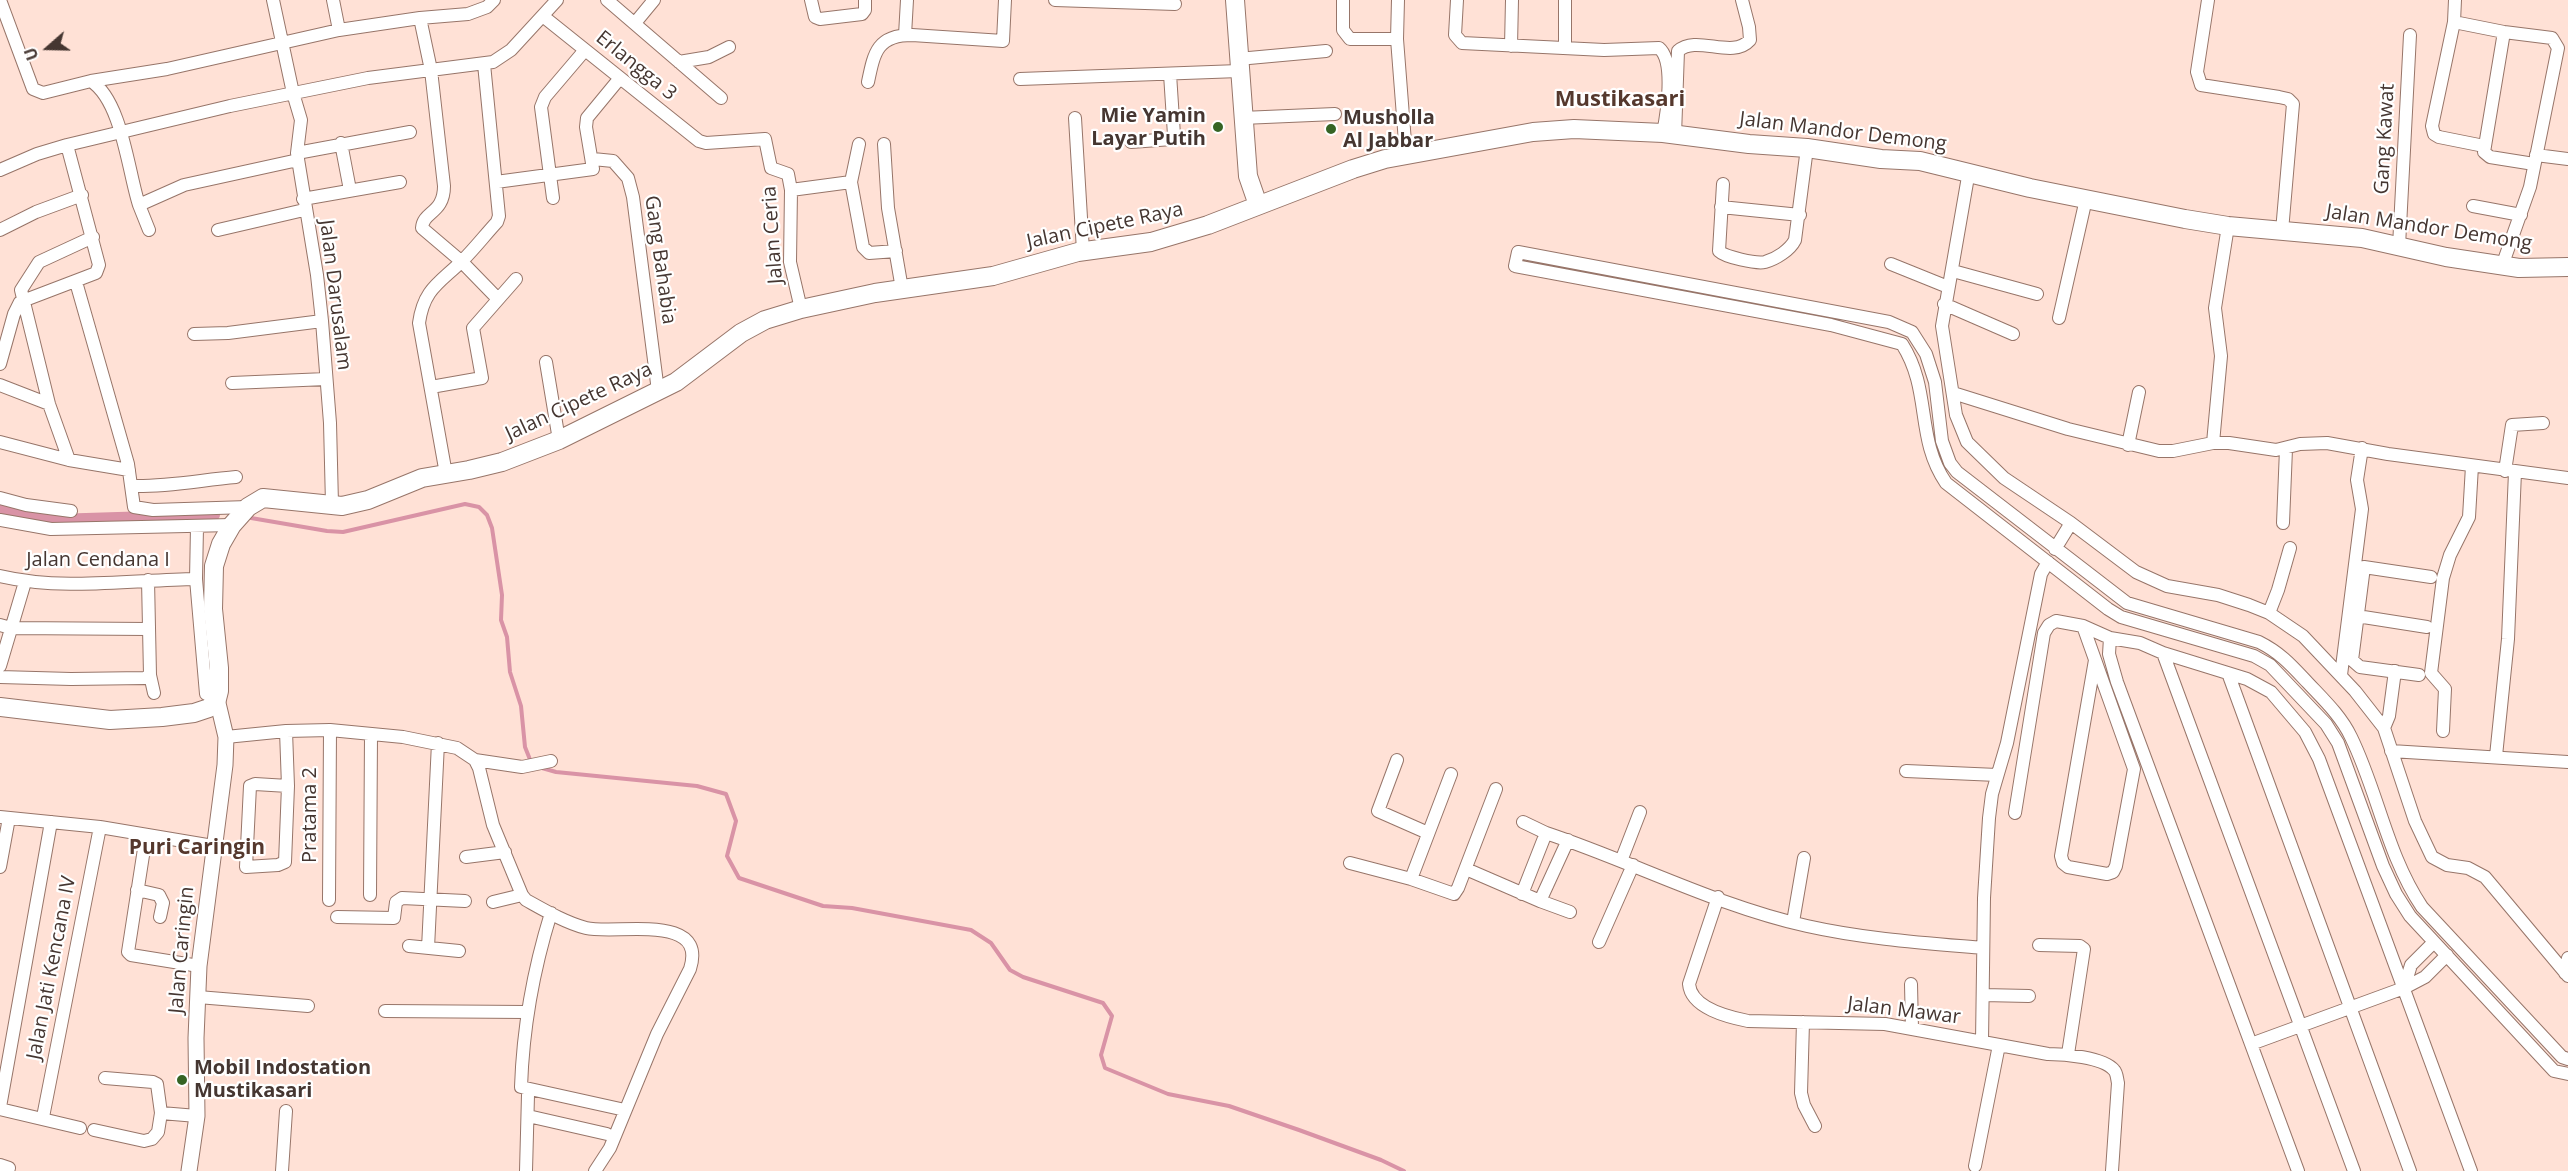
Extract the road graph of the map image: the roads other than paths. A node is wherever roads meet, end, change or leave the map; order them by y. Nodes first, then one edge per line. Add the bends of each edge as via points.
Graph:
1 (0, 0) edge
2 (273, 0) edge
3 (333, 0) edge
4 (494, 0) edge
5 (557, 0) edge
6 (607, 0) edge
7 (654, 0) edge
8 (811, 0) edge
9 (865, 0) edge
10 (907, 0) edge
11 (1005, 0) edge
12 (1055, 0) edge
13 (1235, 0) edge
14 (1343, 0) edge
15 (1398, 0) edge
16 (1457, 0) edge
17 (1512, 0) edge
18 (1565, 0) edge
19 (1742, 0) edge
20 (2208, 0) edge
21 (2455, 0) edge
22 (1175, 4) dead end
23 (544, 17) junction
24 (420, 18) junction
25 (2454, 22) junction
26 (635, 23) junction
27 (339, 30) junction
28 (2504, 32) junction
29 (905, 35) junction
30 (2410, 35) dead end
31 (14, 38) junction
32 (1397, 39) junction
33 (0, 40) edge
34 (283, 44) junction
35 (1511, 46) junction
36 (1565, 47) junction
37 (729, 48) dead end
38 (2563, 48) edge
39 (585, 50) junction
40 (1326, 51) dead end
41 (680, 62) junction
42 (484, 64) junction
43 (1238, 65) junction
44 (431, 70) junction
45 (1170, 74) junction
46 (620, 78) junction
47 (1020, 79) dead end
48 (91, 81) junction
49 (868, 81) dead end
50 (293, 93) junction
51 (721, 98) dead end
52 (1335, 114) dead end
53 (1075, 118) dead end
54 (1242, 118) junction
55 (120, 131) junction
56 (410, 132) dead end
57 (1669, 134) junction
58 (760, 138) joint
59 (1131, 142) dead end
60 (341, 143) junction
61 (859, 144) dead end
62 (884, 144) dead end
63 (68, 145) junction
64 (2484, 146) junction
65 (1806, 148) junction
66 (1406, 155) junction
67 (297, 157) junction
68 (593, 159) junction
69 (2568, 159) edge
70 (2535, 160) junction
71 (0, 170) edge
72 (1969, 171) junction
73 (550, 175) junction
74 (400, 182) dead end
75 (496, 182) junction
76 (851, 182) junction
77 (1723, 184) dead end
78 (350, 190) junction
79 (791, 190) junction
80 (82, 195) junction
81 (553, 198) dead end
82 (2086, 199) junction
83 (139, 205) junction
84 (304, 205) junction
85 (1258, 205) junction
86 (2473, 206) dead end
87 (1721, 207) junction
88 (1800, 215) junction
89 (2520, 215) junction
90 (2228, 226) junction
91 (0, 230) edge
92 (149, 230) dead end
93 (218, 230) dead end
94 (2282, 231) junction
95 (93, 237) junction
96 (2399, 246) junction
97 (896, 251) junction
98 (1083, 251) junction
99 (462, 262) junction
100 (1891, 264) dead end
101 (2502, 266) junction
102 (2568, 267) edge
103 (1953, 271) junction
104 (516, 279) dead end
105 (76, 282) junction
106 (1948, 287) junction
107 (902, 289) junction
108 (2037, 294) dead end
109 (498, 299) junction
110 (23, 300) junction
111 (1944, 304) junction
112 (801, 309) junction
113 (1834, 312) junction
114 (2059, 318) dead end
115 (322, 321) junction
116 (1831, 325) junction
117 (194, 334) dead end
118 (2013, 334) dead end
119 (546, 362) dead end
120 (0, 364) edge
121 (327, 379) junction
122 (232, 383) dead end
123 (0, 385) edge
124 (431, 387) junction
125 (658, 391) junction
126 (2139, 392) dead end
127 (1953, 393) junction
128 (49, 404) junction
129 (2543, 423) dead end
130 (559, 440) junction
131 (0, 442) edge
132 (2213, 443) junction
133 (2128, 445) junction
134 (2362, 448) junction
135 (2286, 449) junction
136 (69, 460) junction
137 (2472, 466) junction
138 (129, 470) junction
139 (2510, 471) junction
140 (446, 474) junction
141 (236, 477) dead end
142 (2568, 478) edge
143 (132, 486) junction
144 (0, 498) edge
145 (332, 504) junction
146 (248, 507) junction
147 (71, 511) dead end
148 (0, 520) edge
149 (2071, 523) junction
150 (2283, 523) dead end
151 (232, 525) junction
152 (197, 527) junction
153 (2290, 548) dead end
154 (2055, 549) junction
155 (2048, 562) junction
156 (0, 576) edge
157 (2431, 577) dead end
158 (196, 579) junction
159 (148, 580) junction
160 (25, 582) junction
161 (2269, 613) junction
162 (2357, 616) junction
163 (2083, 626) junction
164 (6, 627) edge
165 (2427, 627) dead end
166 (148, 629) junction
167 (2110, 638) junction
168 (2249, 639) junction
169 (2163, 653) junction
170 (2245, 653) junction
171 (2095, 660) junction
172 (0, 666) edge
173 (2395, 671) junction
174 (2228, 673) junction
175 (150, 675) junction
176 (2341, 675) junction
177 (2419, 675) dead end
178 (0, 677) edge
179 (154, 693) dead end
180 (211, 697) junction
181 (0, 707) edge
182 (2384, 728) junction
183 (330, 730) junction
184 (286, 731) junction
185 (2443, 731) dead end
186 (371, 735) junction
187 (226, 737) junction
188 (438, 743) junction
189 (2391, 751) junction
190 (2496, 756) junction
191 (475, 760) junction
192 (1397, 760) dead end
193 (551, 761) dead end
194 (2568, 762) edge
195 (2148, 765) junction
196 (2134, 769) junction
197 (1906, 771) dead end
198 (1451, 774) dead end
199 (1996, 775) junction
200 (288, 786) junction
201 (1496, 789) dead end
202 (2371, 791) junction
203 (2357, 796) junction
204 (1640, 812) dead end
205 (2014, 813) dead end
206 (4, 817) edge
207 (51, 822) junction
208 (1523, 822) dead end
209 (100, 827) junction
210 (1546, 832) junction
211 (1428, 833) junction
212 (146, 836) junction
213 (1568, 840) junction
214 (213, 846) junction
215 (505, 852) junction
216 (465, 857) dead end
217 (1804, 858) dead end
218 (1350, 863) dead end
219 (1627, 863) junction
220 (0, 867) edge
221 (1466, 869) junction
222 (1410, 879) junction
223 (137, 890) junction
224 (1522, 894) junction
225 (370, 895) dead end
226 (522, 895) junction
227 (1718, 897) junction
228 (429, 898) junction
229 (329, 900) dead end
230 (465, 901) dead end
231 (1540, 901) junction
232 (493, 902) dead end
233 (1570, 912) dead end
234 (551, 913) junction
235 (160, 917) dead end
236 (338, 917) dead end
237 (1793, 922) junction
238 (1599, 942) dead end
239 (2434, 942) junction
240 (2039, 945) dead end
241 (409, 946) dead end
242 (428, 948) junction
243 (1983, 948) junction
244 (459, 951) dead end
245 (2447, 955) junction
246 (2568, 958) edge
247 (199, 966) junction
248 (2566, 975) edge
249 (1911, 984) dead end
250 (2404, 988) junction
251 (1983, 995) junction
252 (2029, 996) dead end
253 (198, 998) junction
254 (308, 1006) dead end
255 (2350, 1008) junction
256 (385, 1011) dead end
257 (526, 1012) junction
258 (1803, 1022) junction
259 (2300, 1026) junction
260 (1912, 1029) junction
261 (1982, 1041) junction
262 (2252, 1044) junction
263 (1999, 1045) junction
264 (2068, 1054) junction
265 (2568, 1059) edge
266 (2568, 1074) edge
267 (105, 1078) dead end
268 (528, 1095) dead end
269 (0, 1108) edge
270 (625, 1110) junction
271 (286, 1112) dead end
272 (161, 1113) junction
273 (197, 1116) junction
274 (528, 1116) junction
275 (43, 1118) junction
276 (1815, 1126) dead end
277 (80, 1128) dead end
278 (94, 1130) dead end
279 (607, 1134) dead end
280 (0, 1165) edge
281 (1975, 1166) dead end
282 (8, 1171) edge
283 (189, 1171) edge
284 (282, 1171) edge
285 (526, 1171) edge
286 (594, 1171) edge
287 (2112, 1171) edge
288 (2298, 1171) edge
289 (2354, 1171) edge
290 (2410, 1171) edge
291 (2471, 1171) edge

1 - 31 street
2 - 34 street, Jalan Darusalam
3 - 27 street
4 - 24 street via 468,14
5 - 23 street
6 - 26 street
7 - 26 street
8 - 9 street via 812,11 820,18 861,14
10 - 29 street
11 - 29 street via 1003,41
12 - 22 street
13 - 43 main road
14 - 32 street via 1343,30 1350,39
15 - 32 street
16 - 35 street via 1458,40
17 - 35 street
18 - 36 street
19 - 57 street via 1749,27 1748,43 1739,48 1689,46 1678,51
20 - 94 street via 2197,72 2201,85 2279,97 2293,104
21 - 25 street
23 - 39 street, Erlangga 3
23 - 42 street via 512,50
24 - 27 street
24 - 44 street
25 - 28 street
25 - 64 street via 2433,130 2439,137
26 - 41 street
27 - 34 street
28 - 38 street via 2552,38
28 - 64 street
29 - 49 street via 885,42 874,53
30 - 96 street, Gang Kawat
31 - 33 street
31 - 48 street via 37,92
32 - 66 street
34 - 48 street
34 - 50 street, Jalan Darusalam
35 - 36 street
36 - 57 street via 1664,51
37 - 41 street via 709,57
38 - 70 street
39 - 46 street, Erlangga 3
39 - 73 street via 541,107
40 - 43 street
41 - 51 street
42 - 44 street
42 - 75 street
43 - 45 street
43 - 54 main road
44 - 50 street
44 - 99 street via 444,197 422,224 426,232
45 - 47 street
45 - 59 street via 1172,139
46 - 58 street, Erlangga 3 via 699,141
46 - 68 street via 587,118
48 - 55 street via 101,88
50 - 55 street
50 - 67 street, Jalan Darusalam via 301,120
52 - 54 street
53 - 98 street
54 - 85 main road via 1248,176
55 - 63 street
55 - 83 street
56 - 60 street
57 - 65 main road, Jalan Mandor Demong
57 - 66 main road, Jalan Mandor Demong via 1555,130
58 - 79 street, Jalan Ceria via 767,141 771,168 788,174
60 - 67 street
60 - 78 street
61 - 76 street
62 - 97 street via 888,208
63 - 71 street
63 - 80 street
64 - 70 street via 2490,157
65 - 72 main road, Jalan Mandor Demong via 1920,161
65 - 88 street
66 - 85 main road, Jalan Mandor Demong via 1353,169
67 - 83 street via 184,185
67 - 84 street, Jalan Darusalam
68 - 73 street via 590,171
68 - 125 street, Gang Bahabia via 613,161 628,177
69 - 70 street
70 - 89 street
72 - 82 main road, Jalan Mandor Demong
72 - 103 street
73 - 75 street
73 - 81 street
74 - 78 street
75 - 99 street via 497,222
76 - 79 street
76 - 97 street via 864,250
77 - 87 street
78 - 84 street
79 - 112 street, Jalan Ceria via 790,262
80 - 91 street
80 - 95 street
82 - 90 main road, Jalan Mandor Demong
82 - 114 street
83 - 92 street
84 - 93 street
84 - 115 street, Jalan Darusalam
85 - 98 main road, Jalan Cipete Raya via 1182,234
86 - 89 street
87 - 88 street
87 - 88 street via 1721,254 1763,263 1791,249
89 - 101 street
90 - 94 main road, Jalan Mandor Demong
90 - 132 street via 2215,308 2221,356
94 - 96 main road, Jalan Mandor Demong via 2362,238
95 - 105 street via 99,265 96,273
95 - 110 street via 39,262 22,286
96 - 101 main road, Jalan Mandor Demong
97 - 107 street
98 - 107 main road, Jalan Cipete Raya via 993,276
99 - 109 street
99 - 124 street via 429,292 420,312
100 - 106 street
101 - 102 main road, Jalan Mandor Demong
103 - 106 street
103 - 108 street
104 - 109 street
105 - 110 street
105 - 138 street
106 - 111 street
107 - 112 main road, Jalan Cipete Raya
109 - 124 street via 473,328 482,378
110 - 120 street via 14,314
110 - 128 street
111 - 118 street
111 - 127 street via 1942,334
112 - 125 main road, Jalan Cipete Raya via 755,325
113 - 116 street
113 - 116 street via 1518,252 1515,266
113 - 154 street via 1889,322 1912,332 1926,354 1935,382 1942,441 1957,472
115 - 117 street
115 - 121 street, Jalan Darusalam
116 - 155 street via 1902,344 1921,386 1928,444 1941,476
119 - 130 street
121 - 122 street
121 - 145 street, Jalan Darusalam
123 - 128 street
124 - 140 street
125 - 130 main road, Jalan Cipete Raya
126 - 133 street
127 - 133 street
127 - 149 street via 1956,415 1967,442 2004,478
128 - 136 street
129 - 139 street via 2512,425
130 - 140 main road, Jalan Cipete Raya via 502,462
131 - 136 street
132 - 133 street via 2173,451
132 - 135 street via 2261,450
134 - 135 street via 2308,443
134 - 137 street
134 - 176 street via 2357,480 2362,509
135 - 150 street
136 - 138 street
137 - 139 street
137 - 185 street via 2469,517 2446,564 2439,595 2431,673 2445,689
138 - 143 street
139 - 142 street
139 - 190 street via 2508,639
140 - 145 main road, Jalan Cipete Raya via 422,478 354,504
141 - 143 street
143 - 146 street via 134,507 139,509
144 - 147 street
145 - 146 main road, Jalan Cipete Raya via 263,498
146 - 151 main road
148 - 152 street via 51,529
149 - 154 street
149 - 161 street via 2151,581 2218,595
151 - 152 street
151 - 180 main road via 214,566 219,668
152 - 158 street
153 - 161 street
154 - 168 street via 2127,603
155 - 170 street via 2121,616
155 - 199 street via 2041,574 2007,743
156 - 160 street, Jalan Cendana I
157 - 162 street via 2364,567
158 - 159 street, Jalan Cendana I
158 - 180 street
159 - 160 street, Jalan Cendana I
159 - 166 street
160 - 164 street
161 - 176 street via 2303,636
162 - 165 street
162 - 173 street via 2352,660 2360,667
163 - 167 street
163 - 171 street
163 - 205 street via 2056,621 2044,633
164 - 166 street
164 - 172 street
166 - 175 street
167 - 169 street via 2140,643
167 - 195 street via 2112,668
168 - 170 street
168 - 202 street via 2279,653 2338,714
169 - 174 street
169 - 259 street
170 - 203 street via 2270,665 2326,724 2338,743
171 - 196 street
171 - 196 street via 2061,856 2063,863 2078,869 2113,872
173 - 177 street
173 - 182 street
174 - 250 street via 2271,692 2305,732 2319,759
174 - 255 street
175 - 178 street via 71,680
175 - 179 street
176 - 182 street
180 - 181 main road via 209,708 194,713 127,720
180 - 187 street, Jalan Caringin
182 - 189 street
183 - 184 street
183 - 186 street
183 - 229 street, Pratama 2
184 - 187 street
184 - 200 street
186 - 188 street
186 - 225 street
187 - 214 street, Jalan Caringin
188 - 191 street via 458,748
188 - 228 street
189 - 190 street
189 - 248 street via 2415,821 2432,856 2485,878
190 - 194 street
191 - 193 street via 522,767
191 - 215 street via 493,825
192 - 211 street via 1378,811
195 - 196 street
195 - 262 street
197 - 199 street
198 - 211 street
199 - 243 street via 1984,872
200 - 200 street via 250,786 246,867 285,862
201 - 221 street
202 - 203 street
202 - 265 street via 2397,861 2422,906
203 - 239 street via 2396,894
204 - 219 street
206 - 207 street
206 - 220 street
207 - 209 street
207 - 269 street
208 - 210 street
209 - 212 street
209 - 275 street, Jalan Jati Kencana IV
210 - 213 street
210 - 224 street
211 - 222 street
212 - 214 street
212 - 223 street
213 - 219 street
213 - 231 street
214 - 247 street, Jalan Caringin
215 - 216 street
215 - 226 street
217 - 237 street
218 - 222 street
219 - 227 street
219 - 238 street
221 - 222 street via 1454,894
221 - 224 street
223 - 235 street via 159,895
223 - 247 street via 128,952
224 - 231 street
226 - 232 street
226 - 234 street
227 - 237 street
227 - 258 street, Jalan Mawar via 1692,969 1689,984 1693,997 1732,1018
228 - 230 street
228 - 236 street via 399,899 394,918
228 - 242 street
231 - 233 street
234 - 257 street
234 - 270 street via 585,927 666,930 678,934 693,950 690,969
237 - 243 street via 1851,934
239 - 245 street
239 - 250 street via 2411,965
240 - 264 street via 2084,949
241 - 242 street
242 - 244 street
243 - 251 street
245 - 250 street via 2425,977
245 - 266 street via 2554,1071
246 - 248 street
247 - 253 street, Jalan Caringin
249 - 260 street
250 - 255 street
250 - 291 street
251 - 252 street
251 - 261 street
253 - 254 street
253 - 273 street, Jalan Caringin
255 - 259 street
255 - 290 street
256 - 257 street
257 - 270 street via 521,1087
258 - 260 street, Jalan Mawar via 1860,1022
258 - 276 street via 1801,1093
259 - 262 street
259 - 289 street
260 - 261 street, Jalan Mawar
261 - 263 street, Jalan Mawar
262 - 288 street
263 - 264 street, Jalan Mawar
263 - 281 street
264 - 287 street, Jalan Mawar via 2116,1071 2118,1101
267 - 272 street via 156,1083
268 - 274 street
269 - 275 street
270 - 286 street via 610,1148
271 - 284 street
272 - 273 street
272 - 278 street via 158,1132 149,1141
273 - 283 street, Jalan Caringin
274 - 279 street
274 - 285 street
275 - 277 street
280 - 282 street

